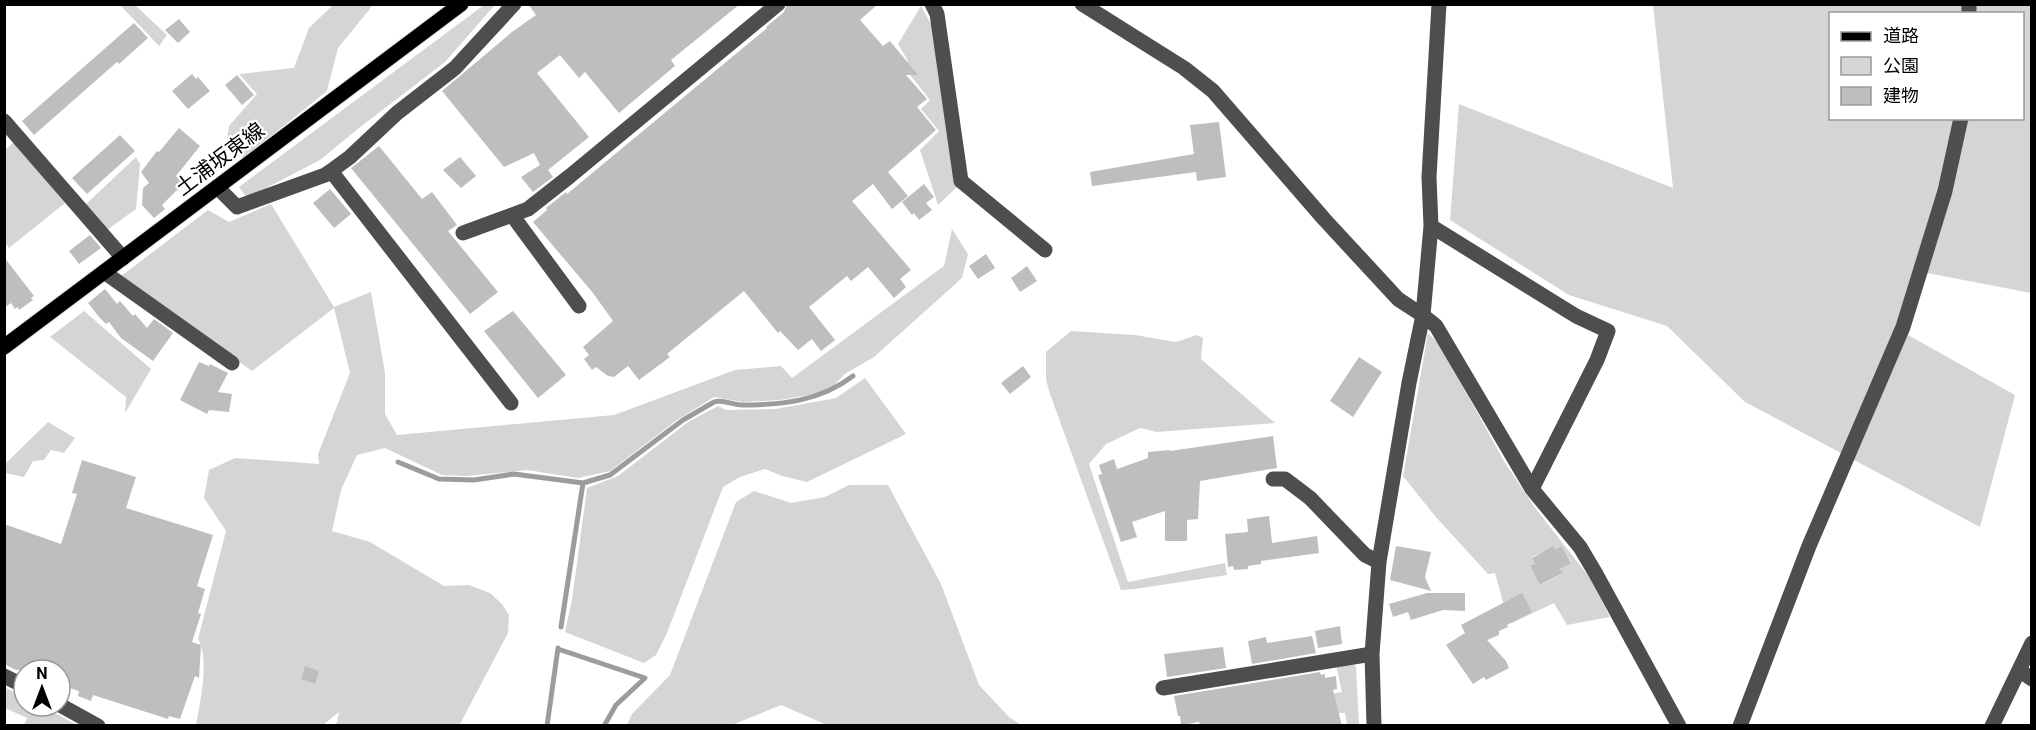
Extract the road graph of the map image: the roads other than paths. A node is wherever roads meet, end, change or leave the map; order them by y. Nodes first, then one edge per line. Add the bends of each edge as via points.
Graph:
1 (460, 4) edge
2 (514, 4) edge
3 (778, 4) edge
4 (932, 4) edge
5 (1082, 4) edge
6 (1439, 4) edge
7 (1961, 120) edge
8 (4, 121) edge
9 (331, 171) junction
10 (217, 187) junction
11 (512, 215) junction
12 (1431, 226) junction
13 (463, 233) dead end
14 (1045, 250) dead end
15 (123, 258) junction
16 (104, 272) junction
17 (579, 306) dead end
18 (1423, 315) junction
19 (4, 347) edge
20 (232, 363) dead end
21 (511, 403) dead end
22 (1274, 479) dead end
23 (1533, 489) junction
24 (1379, 562) junction
25 (2031, 643) edge
26 (1372, 654) junction
27 (2025, 675) edge
28 (1163, 688) dead end
29 (72, 712) edge
30 (98, 726) edge
31 (1374, 726) edge
32 (1679, 726) edge
33 (1740, 726) edge
34 (1992, 726) edge

1 - 10 main road, 土浦坂東線
2 - 9 street via 455,68
3 - 11 street via 570,177 528,209
4 - 14 street via 937,14 961,181
5 - 18 street via 1184,68 1213,91 1398,299
6 - 12 street via 1429,177
7 - 33 street via 1945,191 1903,327 1809,546
8 - 15 street
9 - 10 street via 237,207
9 - 21 street
10 - 15 main road, 土浦坂東線
11 - 13 street
11 - 17 street
12 - 18 street
12 - 23 street via 1576,316 1608,331
15 - 16 main road, 土浦坂東線
16 - 19 main road, 土浦坂東線
16 - 20 street
18 - 23 street via 1444,338
18 - 24 street
22 - 24 street via 1285,479 1310,498 1365,555
23 - 32 street via 1580,547
24 - 26 street
25 - 27 street
26 - 28 street
26 - 31 street
27 - 34 street
29 - 30 street

